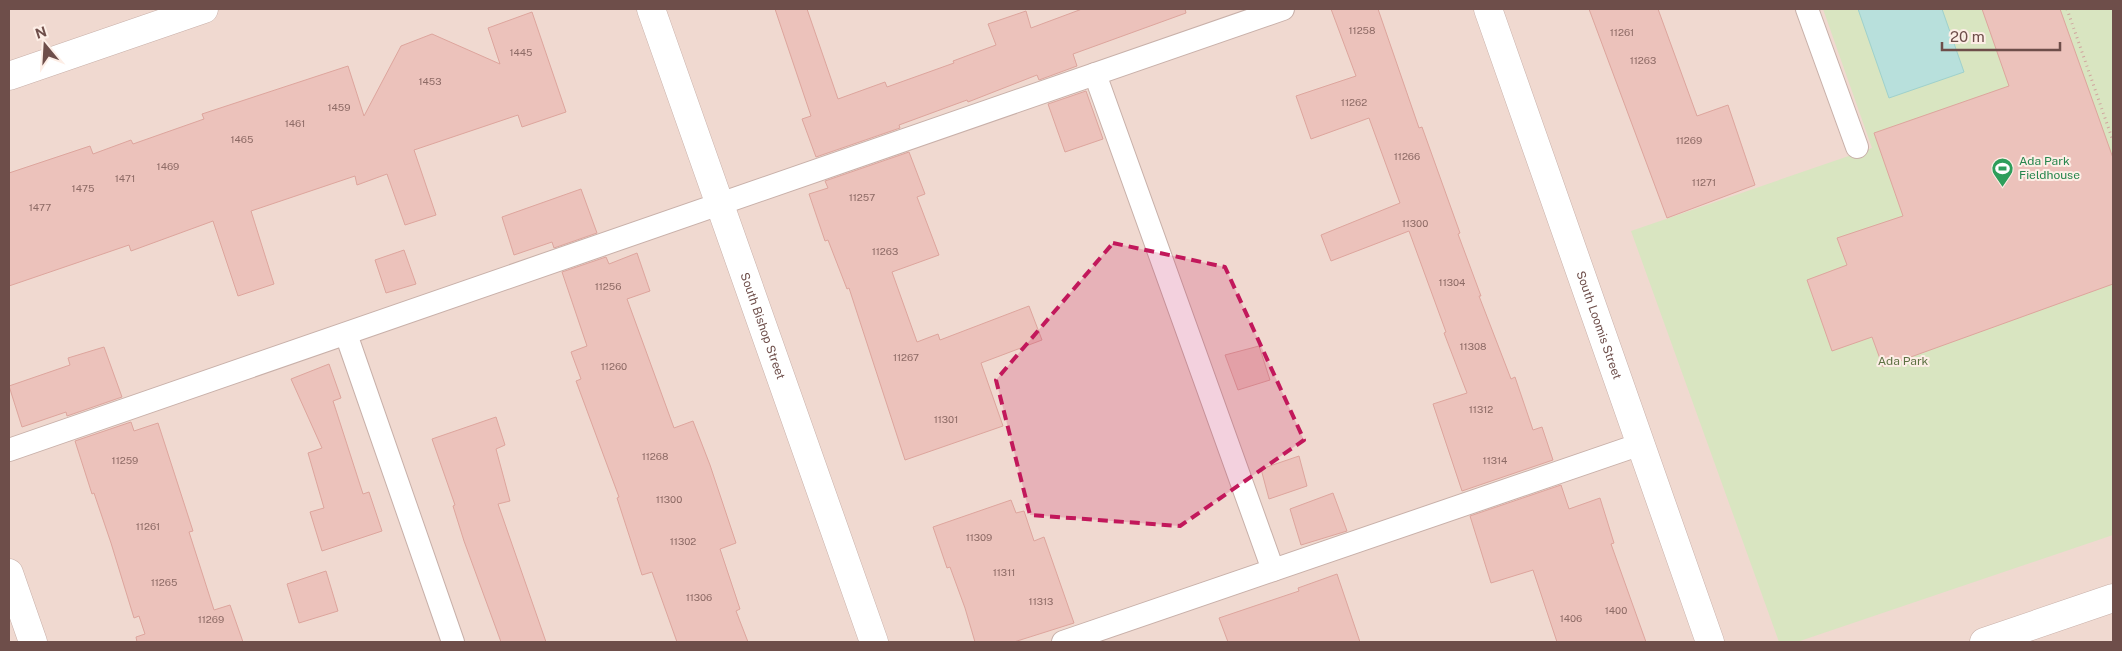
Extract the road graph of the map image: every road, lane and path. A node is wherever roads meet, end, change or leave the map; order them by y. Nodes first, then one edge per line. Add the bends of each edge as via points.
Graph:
1 (204, 9) edge
2 (651, 9) edge
3 (1283, 9) edge
4 (1488, 9) edge
5 (1806, 9) edge
6 (2067, 9) edge
7 (1096, 74) junction
8 (9, 76) edge
9 (2113, 141) edge
10 (1857, 147) dead end
11 (720, 204) junction
12 (346, 334) junction
13 (1641, 444) junction
14 (9, 450) edge
15 (1273, 570) junction
16 (9, 573) edge
17 (2113, 598) edge
18 (15, 609) edge
19 (2026, 635) edge
20 (33, 642) edge
21 (454, 642) edge
22 (874, 642) edge
23 (1063, 642) edge
24 (1710, 642) edge
25 (1984, 642) edge

1 - 8 street
2 - 11 street, South Bishop Street
3 - 7 lane
4 - 13 street, South Loomis Street
5 - 10 lane
6 - 9 path
7 - 11 lane
7 - 15 lane
11 - 12 lane
11 - 22 street, South Bishop Street
12 - 14 lane
12 - 21 lane
13 - 15 lane
13 - 24 street, South Loomis Street
15 - 23 lane
16 - 18 street
17 - 19 street
18 - 20 street
19 - 25 street

